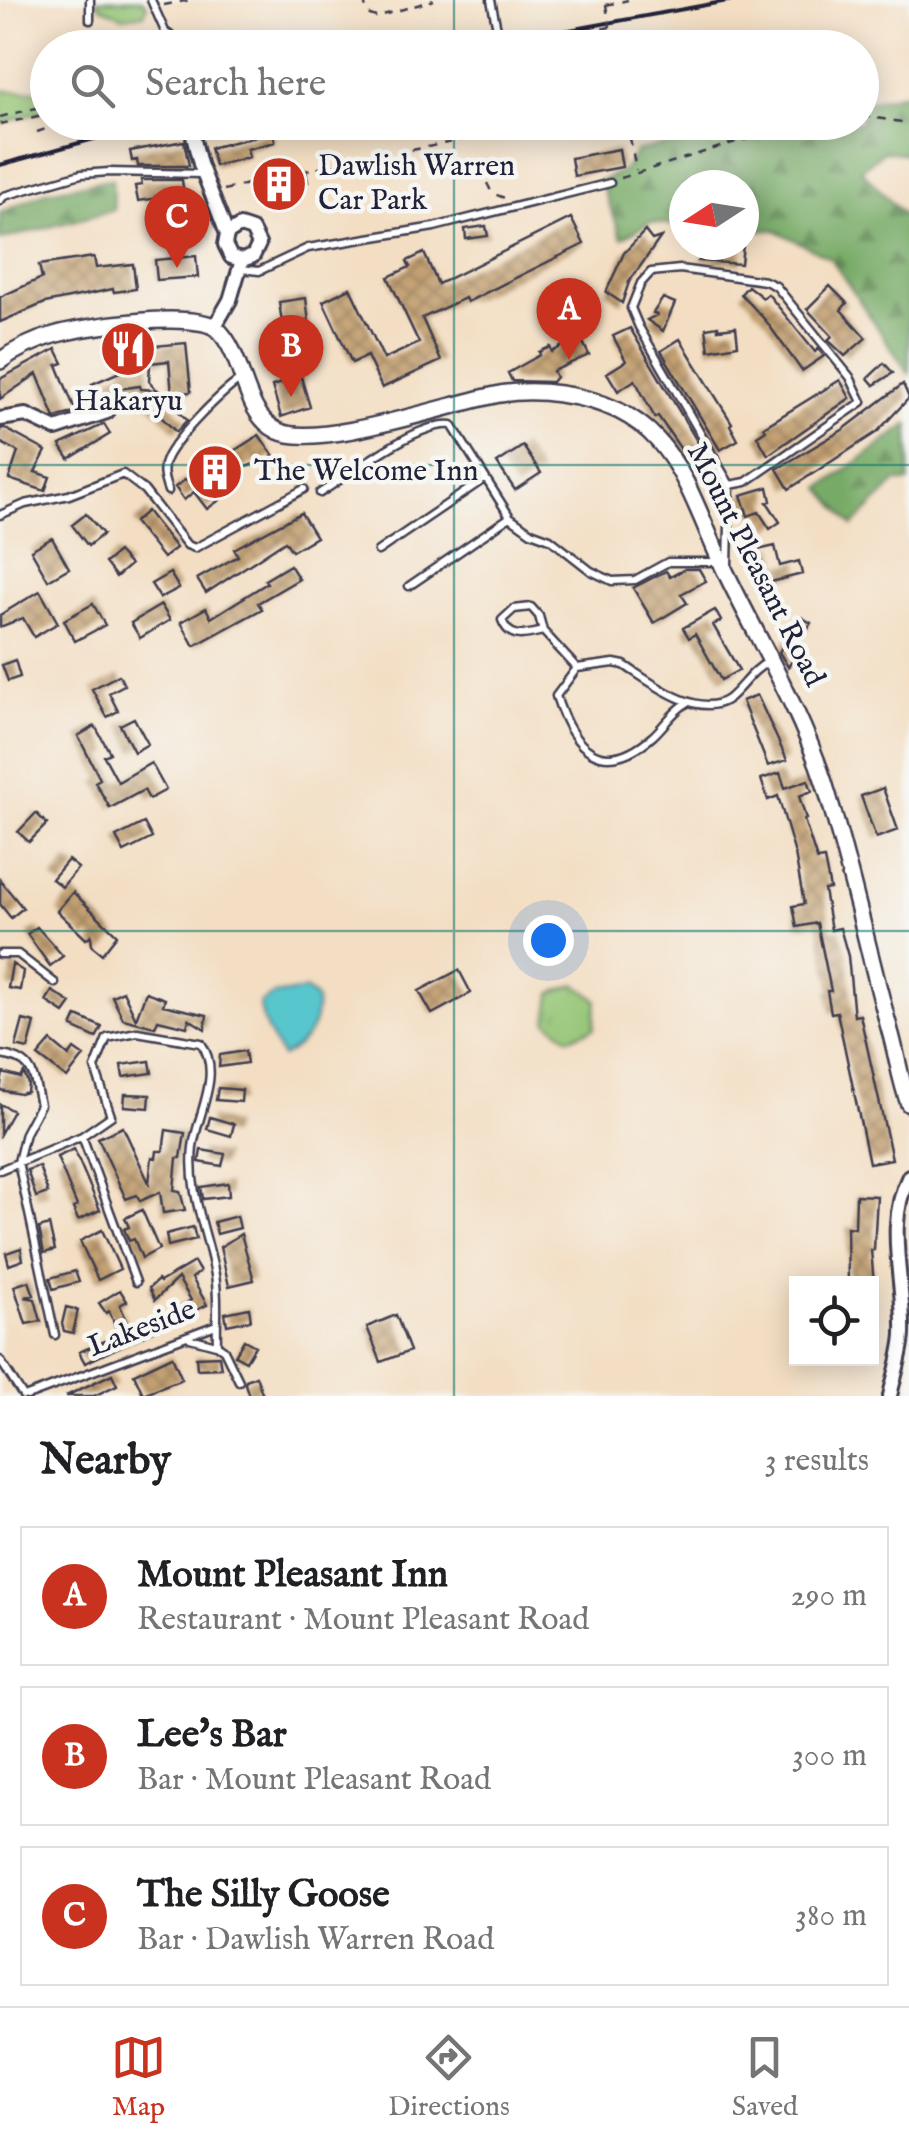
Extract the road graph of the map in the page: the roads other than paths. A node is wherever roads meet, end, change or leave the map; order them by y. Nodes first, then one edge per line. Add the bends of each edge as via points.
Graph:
1 (90, 0) edge
2 (491, 0) edge
3 (152, 3) edge
4 (90, 20) dead end
5 (164, 30) edge
6 (497, 30) edge
7 (194, 140) edge
8 (204, 174) junction
9 (610, 183) road end
10 (2, 198) edge
11 (227, 234) junction
12 (241, 264) junction
13 (215, 326) junction
14 (0, 361) edge
15 (244, 377) junction
16 (107, 412) dead end
17 (0, 419) edge
18 (484, 479) junction
19 (730, 485) junction
20 (304, 488) dead end
21 (168, 490) dead end
22 (320, 492) dead end
23 (0, 515) edge
24 (510, 517) junction
25 (378, 552) dead end
26 (724, 570) junction
27 (409, 586) dead end
28 (543, 631) junction
29 (771, 660) junction
30 (577, 668) junction
31 (687, 702) junction
32 (0, 954) edge
33 (55, 983) dead end
34 (0, 1054) edge
35 (909, 1104) edge
36 (82, 1136) junction
37 (18, 1162) junction
38 (0, 1170) edge
39 (909, 1176) edge
40 (136, 1282) dead end
41 (216, 1325) junction
42 (55, 1335) dead end
43 (189, 1337) junction
44 (217, 1345) junction
45 (0, 1360) edge
46 (239, 1382) dead end
47 (25, 1396) edge
48 (890, 1396) edge

1 - 4 lane
2 - 6 lane
3 - 5 lane
7 - 8 street
8 - 10 lane via 81,174
8 - 11 street
9 - 12 lane via 434,227 308,248 259,271
11 - 12 street via 227,251
11 - 12 street via 240,226 256,234 257,250
12 - 13 street
13 - 14 street via 189,321 85,328 41,339
13 - 15 street, Mount Pleasant Road
15 - 21 lane via 225,389 167,456
15 - 26 street, Mount Pleasant Road via 266,422 288,435 341,431 503,394 562,394 627,414 673,458
16 - 17 street via 56,430 26,415
18 - 22 lane via 456,430 443,424 402,440
18 - 24 lane
18 - 25 lane
19 - 19 lane via 631,308 650,272 680,269 766,280 858,389 862,402 746,482
19 - 26 lane
20 - 23 lane via 196,548 123,474
24 - 26 lane via 612,581 635,580 668,562
24 - 27 lane
26 - 29 street, Mount Pleasant Road
28 - 28 lane via 531,606 502,620 513,635
28 - 30 lane
29 - 31 lane via 721,702
29 - 35 street, Mount Pleasant Road via 824,781
30 - 31 lane via 624,665
30 - 31 lane via 556,696 579,743 600,758 648,740
32 - 33 lane via 18,954
34 - 37 lane via 31,1068 40,1105
36 - 37 lane
36 - 40 lane
36 - 41 lane via 111,1116 95,1068 108,1038 136,1032 201,1044 208,1053 210,1079 191,1182 216,1278
37 - 38 lane
37 - 42 lane
39 - 48 street via 899,1198 903,1336
41 - 43 lane, Lakeside
41 - 44 lane
43 - 44 lane
43 - 47 lane, Lakeside
44 - 46 lane
45 - 47 lane

